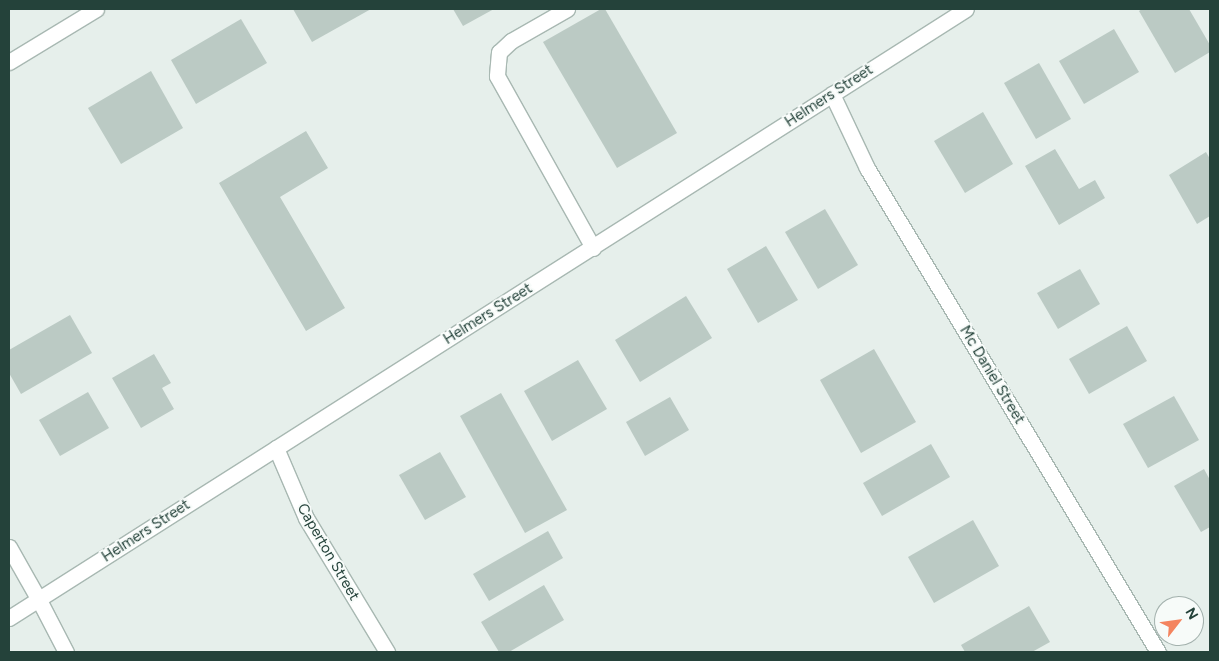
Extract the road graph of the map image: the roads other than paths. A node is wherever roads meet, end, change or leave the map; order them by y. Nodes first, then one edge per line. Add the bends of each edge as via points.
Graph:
1 (96, 9) edge
2 (567, 9) edge
3 (966, 9) edge
4 (9, 62) edge
5 (832, 94) junction
6 (593, 248) junction
7 (276, 448) junction
8 (9, 547) edge
9 (39, 600) junction
10 (9, 618) edge
11 (66, 652) edge
12 (387, 652) edge
13 (1158, 652) edge

1 - 4 street
2 - 6 street via 498,52 497,76
3 - 5 street, Helmers Street
5 - 6 street, Helmers Street
5 - 13 street, Mc Daniel Street via 867,168
6 - 7 street, Helmers Street
7 - 9 street, Helmers Street
7 - 12 street, Caperton Street via 306,518
8 - 9 street
9 - 10 street, Helmers Street
9 - 11 street

